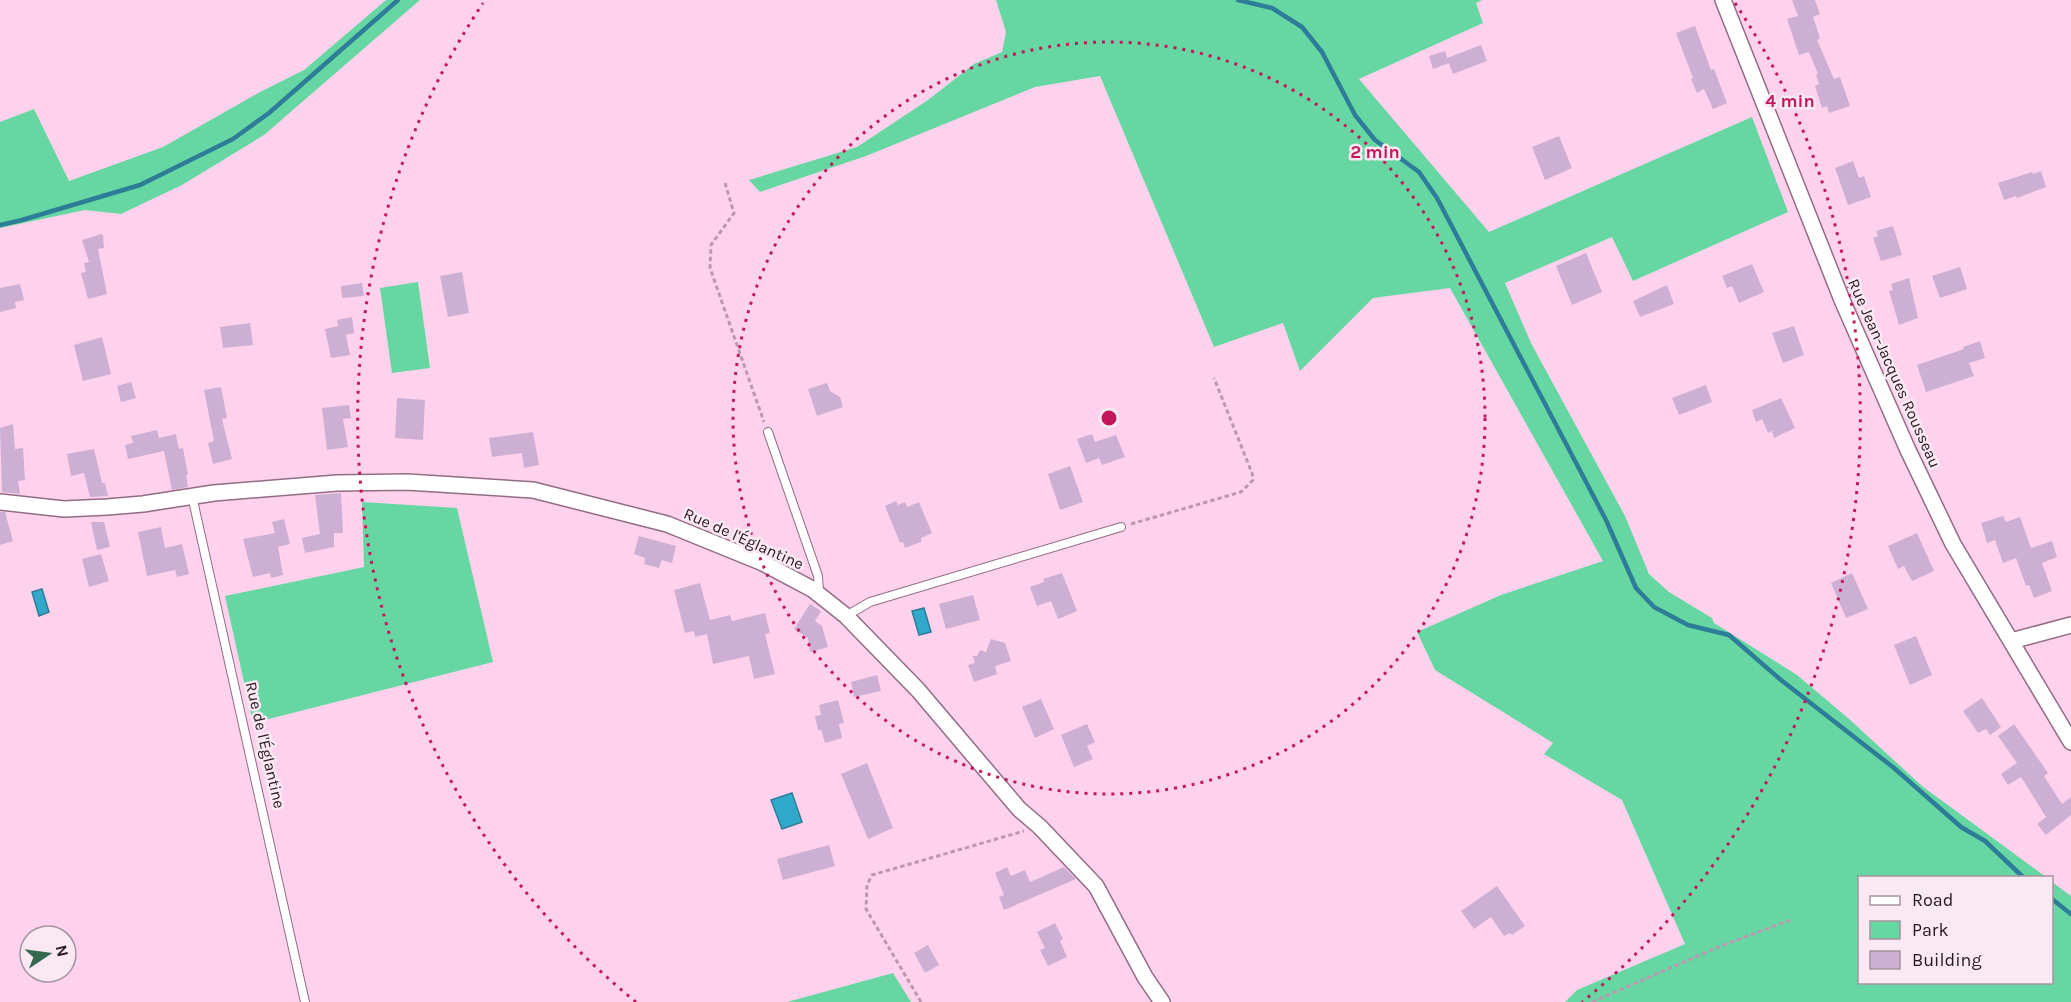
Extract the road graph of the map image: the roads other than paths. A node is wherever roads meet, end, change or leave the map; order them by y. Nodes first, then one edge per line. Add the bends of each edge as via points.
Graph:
1 (1723, 0) edge
2 (768, 432) road end
3 (192, 496) junction
4 (0, 502) edge
5 (1121, 527) road end
6 (819, 594) junction
7 (846, 616) junction
8 (2071, 625) edge
9 (2011, 641) junction
10 (2071, 742) edge
11 (305, 1002) edge
12 (1162, 1002) edge

1 - 9 street, Rue Jean-Jacques Rousseau via 1842,300 1907,448 1953,544
2 - 6 lane via 818,576
3 - 4 street, Rue de l'Églantine via 143,504 64,509
3 - 6 street, Rue de l'Églantine via 337,483 407,482 533,490 667,524 763,563
3 - 11 lane, Rue de l'Églantine
5 - 7 lane via 870,602
6 - 7 street, Rue de l'Églantine
7 - 12 street, Rue de l'Églantine via 918,690 1019,808 1096,886
8 - 9 street
9 - 10 street, Rue Jean-Jacques Rousseau

